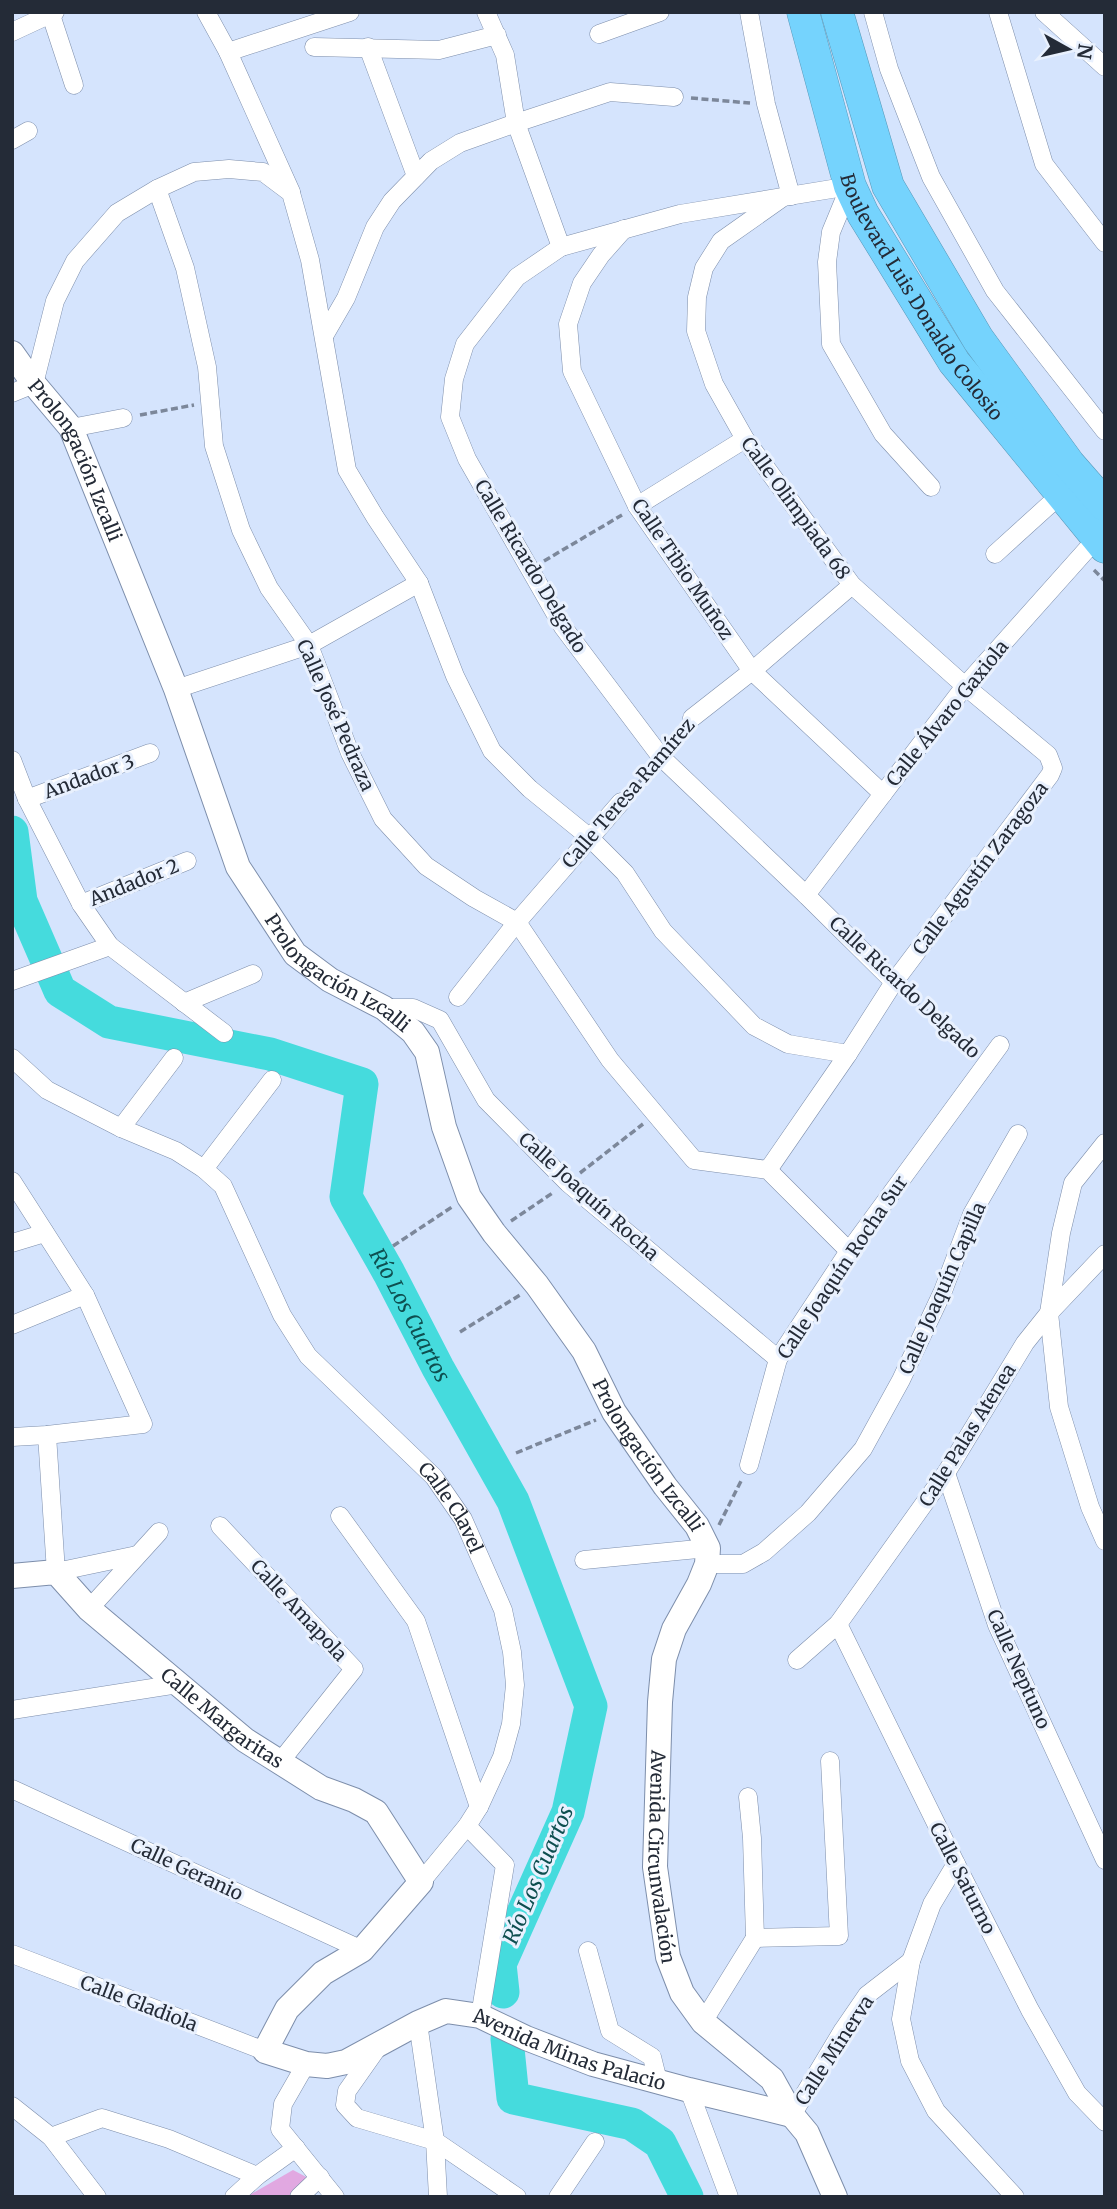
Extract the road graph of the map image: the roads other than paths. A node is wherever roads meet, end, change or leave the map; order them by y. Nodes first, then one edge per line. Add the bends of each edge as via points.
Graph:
1 (206, 12) edge
2 (486, 12) edge
3 (660, 12) edge
4 (750, 12) edge
5 (803, 12) edge
6 (837, 12) edge
7 (873, 12) edge
8 (998, 12) edge
9 (1044, 12) edge
10 (52, 13) edge
11 (348, 13) edge
12 (632, 17) edge
13 (12, 32) edge
14 (599, 34) dead end
15 (497, 36) junction
16 (314, 47) dead end
17 (368, 47) junction
18 (228, 52) junction
19 (1105, 67) edge
20 (74, 85) dead end
21 (674, 97) road end
22 (516, 123) junction
23 (416, 176) junction
24 (850, 186) junction
25 (156, 188) junction
26 (291, 193) junction
27 (787, 197) junction
28 (624, 229) junction
29 (1105, 243) edge
30 (561, 247) junction
31 (324, 336) junction
32 (12, 353) edge
33 (23, 388) edge
34 (123, 418) road end
35 (71, 428) junction
36 (1105, 431) edge
37 (745, 439) junction
38 (931, 487) dead end
39 (1060, 495) junction
40 (1105, 505) edge
41 (638, 506) junction
42 (1101, 542) edge
43 (995, 554) dead end
44 (419, 583) junction
45 (852, 585) junction
46 (309, 645) junction
47 (752, 671) junction
48 (965, 686) junction
49 (176, 689) junction
50 (692, 718) dead end
51 (150, 753) dead end
52 (12, 760) edge
53 (1050, 775) joint
54 (883, 793) junction
55 (27, 799) junction
56 (621, 802) road end
57 (589, 837) junction
58 (187, 861) dead end
59 (806, 895) junction
60 (81, 904) junction
61 (517, 922) junction
62 (110, 946) junction
63 (253, 974) dead end
64 (16, 979) edge
65 (894, 982) junction
66 (458, 997) dead end
67 (184, 1003) junction
68 (384, 1008) junction
69 (224, 1033) dead end
70 (1000, 1045) dead end
71 (848, 1054) junction
72 (174, 1058) dead end
73 (12, 1059) edge
74 (272, 1080) dead end
75 (121, 1128) junction
76 (1018, 1134) dead end
77 (1105, 1143) edge
78 (204, 1169) junction
79 (768, 1170) junction
80 (12, 1181) edge
81 (46, 1233) junction
82 (12, 1243) edge
83 (849, 1251) junction
84 (1105, 1254) edge
85 (85, 1295) junction
86 (1049, 1313) junction
87 (12, 1325) edge
88 (778, 1359) junction
89 (47, 1435) junction
90 (12, 1437) edge
91 (749, 1465) road end
92 (946, 1473) junction
93 (340, 1516) dead end
94 (220, 1526) dead end
95 (159, 1532) dead end
96 (1105, 1541) edge
97 (138, 1555) junction
98 (707, 1556) junction
99 (584, 1560) dead end
100 (56, 1572) junction
101 (12, 1576) edge
102 (89, 1609) junction
103 (838, 1624) junction
104 (797, 1660) dead end
105 (178, 1684) junction
106 (12, 1710) edge
107 (830, 1761) dead end
108 (280, 1762) junction
109 (12, 1789) edge
110 (748, 1797) dead end
111 (479, 1807) junction
112 (467, 1826) junction
113 (1105, 1860) edge
114 (956, 1864) junction
115 (421, 1882) junction
116 (755, 1938) junction
117 (362, 1950) junction
118 (588, 1951) dead end
119 (12, 1954) edge
120 (911, 1961) junction
121 (480, 2017) junction
122 (703, 2022) junction
123 (418, 2023) junction
124 (383, 2042) junction
125 (265, 2051) junction
126 (306, 2064) junction
127 (658, 2081) junction
128 (688, 2090) junction
129 (12, 2106) edge
130 (792, 2115) junction
131 (1105, 2122) edge
132 (51, 2137) junction
133 (435, 2141) junction
134 (595, 2142) dead end
135 (296, 2148) junction
136 (257, 2176) junction
137 (320, 2178) junction
138 (1006, 2194) edge
139 (97, 2197) edge
140 (234, 2197) edge
141 (299, 2197) edge
142 (335, 2197) edge
143 (438, 2197) edge
144 (517, 2197) edge
145 (558, 2197) edge
146 (729, 2197) edge
147 (835, 2197) edge

1 - 18 street
2 - 15 street
3 - 12 street
4 - 27 street
5 - 24 highway, Boulevard Luis Donaldo Colosio
6 - 40 highway, Boulevard Luis Donaldo Colosio via 888,186 978,339 1069,464
7 - 36 street via 889,69 931,177 995,291
8 - 29 street via 1044,164
9 - 19 street
10 - 13 street
10 - 20 street
11 - 18 street
12 - 14 street
15 - 17 street via 439,50
15 - 22 street via 505,55
16 - 17 street
17 - 23 street
18 - 26 street
21 - 22 street via 610,92
22 - 23 street via 460,143
22 - 30 street
23 - 31 street via 375,226 346,298
24 - 27 street, Calle Ricardo Delgado
24 - 38 street via 831,232 827,262 831,344 883,434
24 - 39 highway, Boulevard Luis Donaldo Colosio via 954,362
25 - 26 street via 194,172 229,169 263,172
25 - 33 street via 117,213 75,261
25 - 46 street, Calle José Pedraza via 185,268 206,367 214,446 241,530 270,588
26 - 31 street
27 - 28 street, Calle Ricardo Delgado via 680,214
27 - 37 street, Calle Olimpiada 68 via 721,241 705,268 697,297 699,342 714,384
28 - 30 street, Calle Ricardo Delgado
28 - 41 street, Calle Tibio Muñoz via 582,283 568,324 572,371
30 - 59 street, Calle Ricardo Delgado via 517,277 466,344 454,379 450,417 467,459 563,627 661,757
31 - 44 street via 347,470
32 - 33 street, Prolongación Izcalli
33 - 35 street, Prolongación Izcalli
34 - 35 street
35 - 49 street, Prolongación Izcalli
37 - 41 street
37 - 45 street, Calle Olimpiada 68
39 - 42 highway, Boulevard Luis Donaldo Colosio
39 - 43 street
41 - 47 street, Calle Tibio Muñoz
42 - 48 street, Calle Álvaro Gaxiola
44 - 46 street
44 - 57 street via 455,676 492,751
45 - 47 street, Calle Teresa Ramírez
45 - 48 street, Calle Olimpiada 68
46 - 49 street
46 - 61 street, Calle José Pedraza via 350,753 383,818 426,866
47 - 50 street, Calle Teresa Ramírez
47 - 54 street, Calle Tibio Muñoz
48 - 53 street, Calle Olimpiada 68 via 1048,755 1053,768
48 - 54 street, Calle Álvaro Gaxiola
49 - 68 street, Prolongación Izcalli via 239,867 295,954 330,980
51 - 55 street, Andador 3
52 - 55 street
53 - 65 street, Calle Agustín Zaragoza
54 - 59 street, Calle Álvaro Gaxiola
55 - 60 street
56 - 57 street, Calle Teresa Ramírez
57 - 61 street, Calle Teresa Ramírez
57 - 71 street via 625,873 663,931 754,1026 788,1044
58 - 60 street, Andador 2
59 - 65 street, Calle Ricardo Delgado
60 - 62 street
61 - 66 street, Calle Teresa Ramírez
61 - 79 street, Calle José Pedraza via 610,1060 694,1160
62 - 64 street
62 - 67 street
63 - 67 street
65 - 71 street, Calle Agustín Zaragoza
67 - 69 street
68 - 88 street, Calle Joaquín Rocha via 413,1008 440,1020 486,1100 568,1183
68 - 98 street, Prolongación Izcalli via 413,1032 427,1052 444,1127 469,1197 584,1351 614,1412 697,1526
70 - 83 street, Calle Joaquín Rocha Sur
71 - 79 street, Calle Agustín Zaragoza
72 - 75 street
73 - 75 street, Calle Clavel via 47,1090
74 - 78 street
75 - 78 street, Calle Clavel via 176,1151
76 - 98 street, Calle Joaquín Capilla via 972,1214 943,1291 863,1449 808,1513 764,1552 743,1564
77 - 86 street via 1073,1183
78 - 111 street, Calle Clavel via 223,1186 282,1315 308,1356 434,1477 463,1519 503,1610 515,1685 511,1724
79 - 83 street
80 - 81 street
81 - 82 street
81 - 85 street
83 - 88 street, Calle Joaquín Rocha Sur
84 - 86 street, Calle Palas Atenea
85 - 87 street
85 - 89 street via 143,1424
86 - 92 street, Calle Palas Atenea via 1025,1343
86 - 96 street via 1059,1407
88 - 91 street, Calle Joaquín Rocha Sur
89 - 90 street
89 - 100 street
92 - 103 street, Calle Palas Atenea
92 - 113 street, Calle Neptuno via 997,1625
93 - 111 street via 416,1621
94 - 108 street, Calle Amapola via 354,1669
95 - 97 street
97 - 100 street
97 - 102 street
98 - 99 street, Calle Joaquín Capilla
98 - 122 street, Avenida Circunvalación via 664,1659 655,1867 668,1957 682,1993
100 - 101 street
100 - 102 street, Calle Margaritas
102 - 105 street, Calle Margaritas
103 - 104 street, Calle Palas Atenea
103 - 114 street, Calle Saturno
105 - 106 street
105 - 108 street, Calle Margaritas via 245,1740
107 - 116 street via 839,1936
108 - 115 street, Calle Margaritas via 321,1788 376,1812
109 - 117 street, Calle Geranio
110 - 116 street
111 - 112 street, Calle Clavel
112 - 115 street, Calle Clavel
112 - 121 street via 505,1865
114 - 120 street via 932,1904
114 - 131 street, Calle Saturno via 1077,2094
115 - 117 street, Calle Clavel
116 - 122 street
117 - 125 street, Calle Clavel via 323,1973 287,2009
118 - 127 street via 610,2031 652,2057
119 - 125 street, Calle Gladiola
120 - 130 street, Calle Minerva via 867,1995
120 - 138 street via 901,2019 910,2061 936,2111
121 - 123 street, Avenida Minas Palacio via 446,2011
121 - 127 street, Avenida Minas Palacio via 593,2064
122 - 130 street, Avenida Circunvalación via 772,2080
123 - 124 street, Avenida Minas Palacio
123 - 133 street
124 - 126 street, Avenida Minas Palacio via 345,2062
124 - 133 street via 347,2091 345,2105 357,2118
125 - 126 street, Avenida Minas Palacio
126 - 135 street via 282,2104 281,2129
127 - 128 street, Avenida Minas Palacio
128 - 130 street, Avenida Minas Palacio
128 - 146 street
129 - 132 street
130 - 147 street via 807,2133
132 - 136 street via 102,2119
132 - 139 street
133 - 143 street
133 - 144 street
134 - 145 street
135 - 136 street
135 - 137 street
136 - 140 street
137 - 141 street
137 - 142 street

